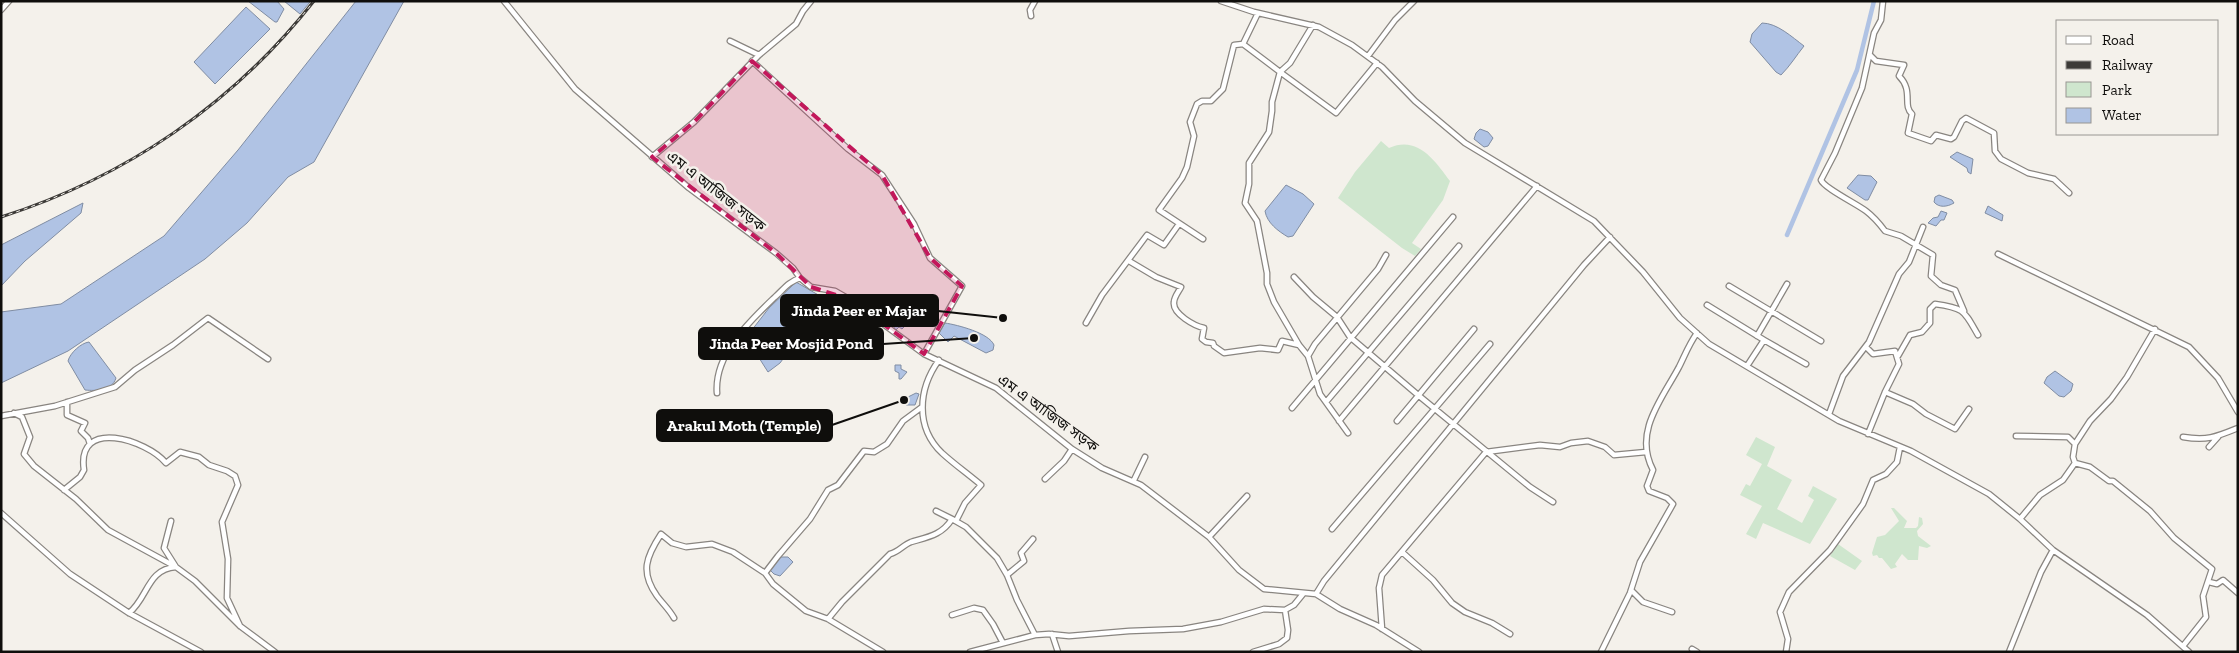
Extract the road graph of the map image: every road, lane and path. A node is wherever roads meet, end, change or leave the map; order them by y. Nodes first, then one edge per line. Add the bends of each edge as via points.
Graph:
1 (9, 1) edge
2 (504, 1) edge
3 (811, 1) edge
4 (1034, 1) edge
5 (1221, 1) edge
6 (1414, 1) edge
7 (1883, 1) edge
8 (1, 10) edge
9 (1258, 13) junction
10 (1031, 16) dead end
11 (1313, 25) junction
12 (730, 41) dead end
13 (1243, 44) junction
14 (759, 54) junction
15 (1870, 55) junction
16 (1368, 56) junction
17 (752, 61) junction
18 (1377, 63) junction
19 (1280, 72) junction
20 (652, 157) junction
21 (1537, 186) junction
22 (2069, 193) dead end
23 (1453, 217) dead end
24 (1178, 224) junction
25 (1923, 227) dead end
26 (1610, 237) junction
27 (1203, 239) dead end
28 (1917, 245) junction
29 (1459, 246) dead end
30 (1998, 254) dead end
31 (1386, 255) dead end
32 (1129, 261) junction
33 (1294, 277) dead end
34 (800, 278) junction
35 (1787, 284) dead end
36 (1729, 286) dead end
37 (1707, 306) dead end
38 (1771, 311) junction
39 (1964, 311) junction
40 (1337, 316) junction
41 (1086, 323) dead end
42 (1474, 329) dead end
43 (2154, 329) junction
44 (1697, 333) junction
45 (1757, 336) junction
46 (1978, 336) dead end
47 (1350, 337) junction
48 (1764, 340) junction
49 (1822, 341) dead end
50 (1490, 344) dead end
51 (1299, 345) junction
52 (1866, 347) junction
53 (1368, 352) junction
54 (924, 354) junction
55 (1308, 356) junction
56 (1898, 356) junction
57 (268, 359) dead end
58 (939, 360) junction
59 (1806, 364) dead end
60 (1385, 365) junction
61 (1747, 366) junction
62 (1315, 380) junction
63 (1885, 392) junction
64 (717, 393) dead end
65 (1418, 395) junction
66 (67, 402) junction
67 (1326, 402) junction
68 (922, 407) junction
69 (1292, 408) dead end
70 (1435, 409) junction
71 (1968, 409) dead end
72 (2238, 412) edge
73 (14, 413) junction
74 (1829, 414) junction
75 (1, 416) edge
76 (1397, 421) dead end
77 (1339, 422) junction
78 (1453, 423) junction
79 (2238, 428) edge
80 (1348, 433) dead end
81 (1868, 434) junction
82 (2016, 436) dead end
83 (2219, 436) junction
84 (2183, 437) dead end
85 (90, 444) junction
86 (2075, 444) junction
87 (1900, 447) junction
88 (2209, 447) dead end
89 (1072, 449) junction
90 (1486, 452) junction
91 (1646, 452) junction
92 (1145, 457) dead end
93 (2075, 463) junction
94 (1045, 479) dead end
95 (1134, 480) junction
96 (64, 490) junction
97 (1248, 496) dead end
98 (1553, 502) dead end
99 (936, 510) dead end
100 (1, 513) edge
101 (2020, 519) junction
102 (954, 520) junction
103 (171, 521) dead end
104 (1332, 529) dead end
105 (1209, 537) junction
106 (1033, 539) dead end
107 (2052, 550) junction
108 (1402, 552) junction
109 (176, 567) junction
110 (765, 573) junction
111 (1007, 575) junction
112 (2209, 582) junction
113 (1630, 590) junction
114 (2238, 593) edge
115 (1302, 594) junction
116 (1316, 594) junction
117 (1285, 610) junction
118 (1672, 612) dead end
119 (129, 613) junction
120 (952, 615) dead end
121 (674, 618) dead end
122 (828, 619) junction
123 (240, 626) junction
124 (1382, 629) junction
125 (1052, 634) junction
126 (1510, 634) dead end
127 (1035, 635) junction
128 (1003, 643) junction
129 (2183, 646) junction
130 (201, 652) edge
131 (275, 652) edge
132 (883, 652) edge
133 (971, 652) edge
134 (1058, 652) edge
135 (1253, 652) edge
136 (1419, 652) edge
137 (1601, 652) edge
138 (1786, 652) edge
139 (2009, 652) edge
140 (2189, 652) edge

1 - 8 street
2 - 20 street, এম এ আজিজ সড়ক via 576,89
3 - 14 street via 796,24
4 - 10 street
5 - 9 street
6 - 16 street
7 - 15 street via 1881,20 1874,33
9 - 11 street
9 - 13 street
11 - 16 street via 1345,40
11 - 19 street via 1290,63
12 - 14 street
13 - 19 street
13 - 24 street via 1234,45 1224,89 1211,101 1197,104 1193,111 1190,122 1194,136 1187,167 1159,210
14 - 17 street
15 - 22 street via 1876,60 1904,65 1900,76 1908,88 1907,106 1912,114 1908,133 1931,141 1936,135 1951,139 1966,118 1994,133 1994,151 2001,159 2028,174 2054,179
15 - 28 street via 1862,88 1821,180 1867,212 1885,231
16 - 18 street
17 - 20 street via 694,122
17 - 54 street via 848,149 882,175 914,224 930,258 962,286
18 - 19 street via 1336,113
18 - 21 street via 1415,101 1465,143
19 - 51 street via 1269,132 1249,164 1245,203 1257,221 1267,284
20 - 34 street, এম এ আজিজ সড়ক via 776,253
21 - 26 street via 1594,221
21 - 60 street
23 - 47 street
24 - 27 street
24 - 32 street via 1164,245 1148,235
25 - 28 street
26 - 44 street via 1680,318
26 - 78 street
28 - 39 street via 1933,255 1931,276 1941,285 1955,290
28 - 52 street via 1899,274
29 - 53 street
30 - 43 street
31 - 40 street via 1378,269
32 - 41 street via 1102,295
32 - 51 street via 1181,287 1174,307 1191,324 1204,328 1202,339 1213,343 1224,353 1260,348 1274,351 1282,341
33 - 40 street
34 - 54 street, এম এ আজিজ সড়ক via 811,286 834,291 849,299
34 - 64 street via 790,282 765,304 732,346 723,361 716,383
35 - 38 street
36 - 38 street
37 - 45 street
38 - 45 street
38 - 49 street
39 - 46 street
39 - 56 street via 1935,304 1930,309 1930,322 1922,332 1910,335
40 - 47 street
40 - 55 street
42 - 65 street
43 - 72 street via 2197,353 2218,378
43 - 86 street via 2127,377
44 - 61 street via 1709,344
44 - 91 street via 1650,422
45 - 48 street
47 - 53 street
47 - 62 street
48 - 59 street
48 - 61 street
50 - 70 street
51 - 55 street
52 - 56 street via 1873,354 1895,351
52 - 74 street via 1843,376
53 - 60 street
53 - 67 street
54 - 58 street, এম এ আজিজ সড়ক
55 - 62 street
56 - 63 street via 1899,364
57 - 66 street via 208,318 115,387
58 - 68 street via 926,386
58 - 89 street, এম এ আজিজ সড়ক via 996,388
60 - 65 street
60 - 77 street
61 - 74 street
62 - 67 street
62 - 69 street
63 - 71 street via 1955,429
63 - 81 street
65 - 70 street
65 - 76 street
66 - 73 street
66 - 85 street via 67,415 85,422 81,431
67 - 77 street
68 - 102 street via 927,430 941,452 981,485
68 - 110 street via 903,421 887,444 874,452 864,450 838,485 828,490 810,519
70 - 78 street
70 - 104 street
73 - 75 street
73 - 96 street via 22,417 30,437 24,454
74 - 81 street
77 - 80 street
78 - 90 street
78 - 116 street
79 - 83 street
81 - 87 street
82 - 86 street via 2068,437
83 - 84 street via 2201,440
83 - 88 street
85 - 96 street via 83,461 84,470
85 - 123 street via 102,437 116,436 155,453 166,463 180,452 199,457 235,476 238,485 222,522 228,560 227,598
86 - 93 street
87 - 101 street via 1988,494
87 - 138 street via 1897,462 1886,474 1873,480 1863,504 1830,550 1789,592 1780,612 1788,639
89 - 94 street
89 - 95 street, এম এ আজিজ সড়ক via 1102,468
90 - 91 street via 1588,442 1605,447 1614,455
90 - 98 street
90 - 108 street
91 - 113 street via 1653,470 1649,491 1673,504 1640,562
92 - 95 street
93 - 101 street via 2063,480 2040,495
93 - 112 street via 2090,467 2113,481 2150,511 2174,538 2212,570
95 - 105 street, এম এ আজিজ সড়ক
96 - 109 street via 108,530
97 - 105 street
99 - 102 street
100 - 119 street via 70,574
101 - 107 street
102 - 111 street via 981,540
102 - 122 street via 937,534 890,554
103 - 109 street via 164,548
105 - 115 street, এম এ আজিজ সড়ক via 1239,570 1264,589
106 - 111 street via 1021,553 1024,561
107 - 129 street via 2147,615
107 - 139 street
108 - 124 street via 1382,575 1379,588
108 - 126 street via 1433,580 1452,603
109 - 119 street via 165,568 156,575 138,606
109 - 123 street via 195,581
110 - 121 street via 733,552 712,544 686,547 672,543 661,534 649,551 647,575 658,598
110 - 122 street via 806,611
111 - 127 street
112 - 114 street via 2217,584 2223,580
112 - 129 street via 2203,596 2206,617
113 - 118 street via 1642,602
113 - 137 street
115 - 116 street, এম এ আজিজ সড়ক
115 - 117 street via 1294,605
116 - 124 street
117 - 125 street via 1264,609 1183,630 1069,636
117 - 135 street via 1288,638
119 - 130 street
120 - 128 street via 974,608 983,610
122 - 132 street
123 - 131 street
124 - 136 street
125 - 127 street
125 - 134 street
127 - 128 street
128 - 133 street
129 - 140 street

